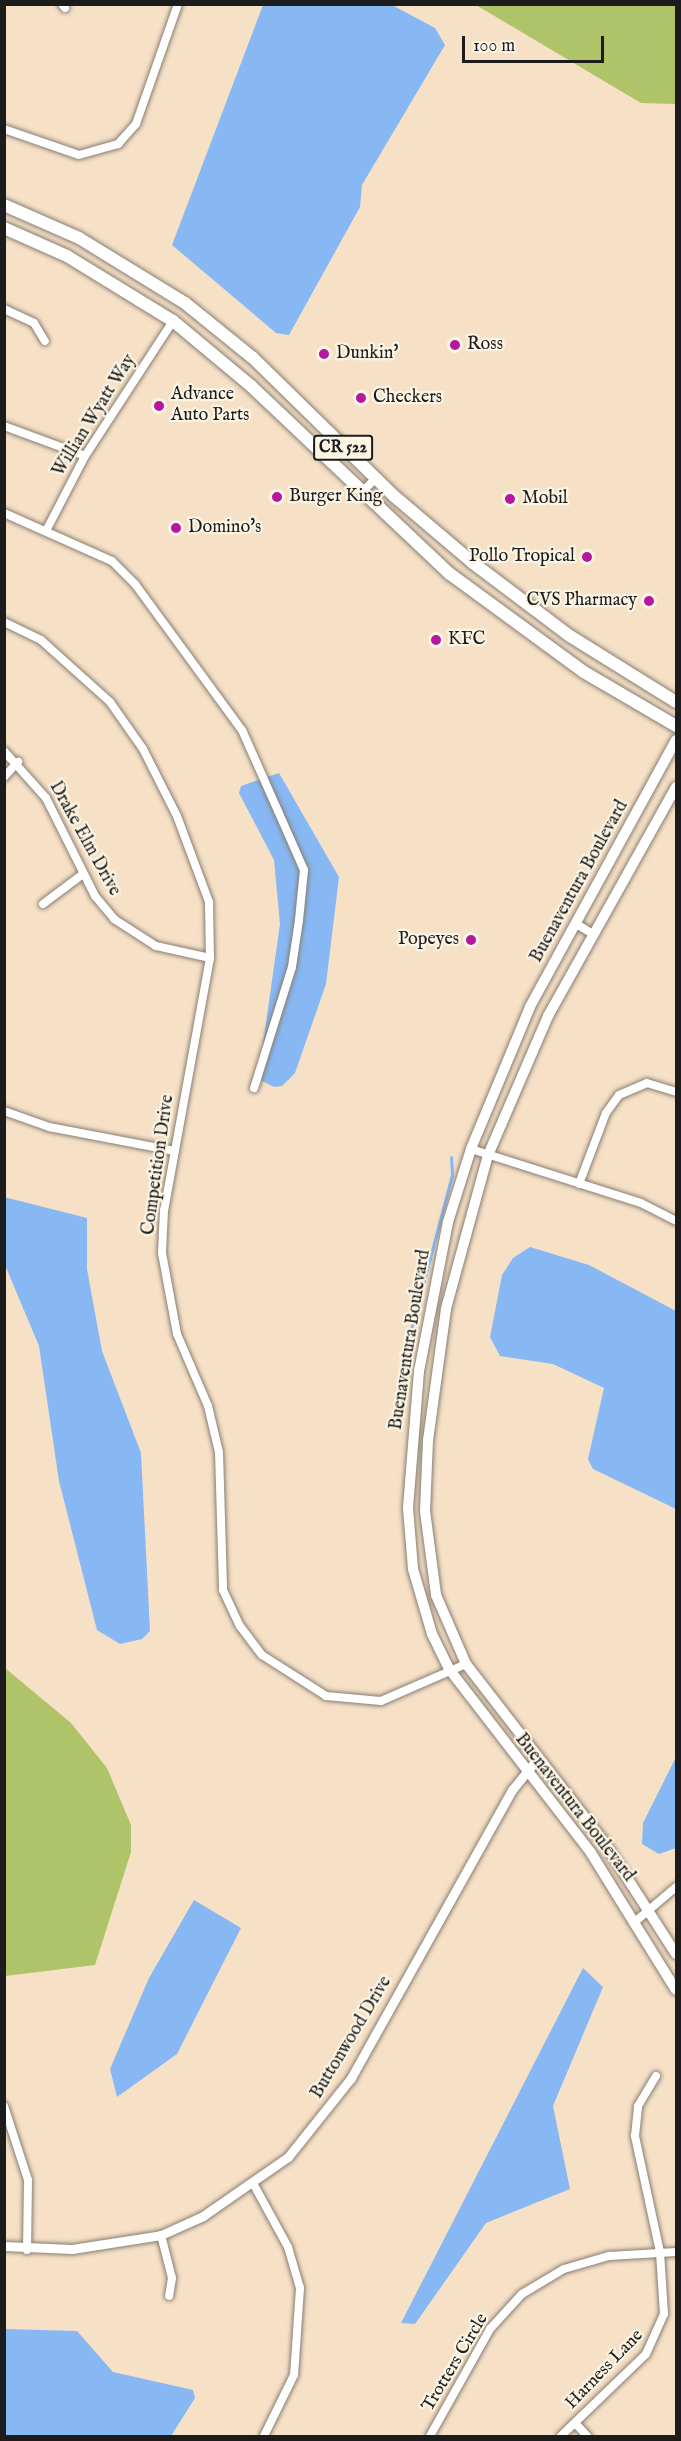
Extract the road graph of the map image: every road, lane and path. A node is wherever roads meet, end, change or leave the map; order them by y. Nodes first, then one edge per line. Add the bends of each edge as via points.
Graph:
1 (178, 4) edge
2 (4, 129) edge
3 (4, 205) edge
4 (4, 228) edge
5 (4, 309) edge
6 (173, 321) junction
7 (45, 341) dead end
8 (4, 426) edge
9 (85, 456) junction
10 (375, 479) junction
11 (360, 493) junction
12 (4, 513) edge
13 (47, 529) junction
14 (4, 622) edge
15 (676, 702) edge
16 (676, 726) edge
17 (676, 740) edge
18 (4, 751) edge
19 (18, 762) junction
20 (4, 777) edge
21 (676, 787) edge
22 (83, 874) junction
23 (42, 904) dead end
24 (575, 923) junction
25 (594, 935) junction
26 (210, 958) junction
27 (254, 1088) dead end
28 (676, 1092) edge
29 (4, 1111) edge
30 (471, 1149) junction
31 (175, 1151) junction
32 (488, 1155) junction
33 (579, 1184) junction
34 (676, 1221) edge
35 (466, 1664) junction
36 (449, 1669) junction
37 (537, 1760) junction
38 (525, 1770) junction
39 (676, 1887) edge
40 (651, 1908) junction
41 (637, 1920) junction
42 (676, 1954) edge
43 (676, 1990) edge
44 (656, 2076) dead end
45 (4, 2106) edge
46 (254, 2185) junction
47 (161, 2235) junction
48 (4, 2246) edge
49 (27, 2250) junction
50 (660, 2252) junction
51 (676, 2252) edge
52 (169, 2296) dead end
53 (575, 2423) junction
54 (264, 2436) edge
55 (430, 2436) edge
56 (561, 2436) edge
57 (587, 2436) edge

1 - 2 street via 156,55 136,124 118,144 79,155
3 - 10 main road, CR 522 via 78,238 185,303 253,358
4 - 6 main road, CR 522 via 68,256
5 - 7 street via 34,323
6 - 9 street, Willian Wyatt Way
6 - 11 main road, CR 522 via 251,386
8 - 9 street
9 - 13 street, Willian Wyatt Way
10 - 11 street
10 - 15 main road, CR 522 via 516,598
11 - 16 main road, CR 522 via 502,614 584,672
12 - 13 street
13 - 27 street via 112,561 169,628 243,730 304,870 292,967
14 - 26 street, Competition Drive via 40,640 70,664 111,702 143,749 198,864 212,925
17 - 24 main road, Buenaventura Boulevard
18 - 19 street, Drake Elm Drive
19 - 20 street
19 - 22 street, Drake Elm Drive via 46,798
21 - 25 main road, Buenaventura Boulevard
22 - 23 street
22 - 26 street, Drake Elm Drive via 114,919 136,934 174,952
24 - 25 street
24 - 30 main road, Buenaventura Boulevard via 504,1064
25 - 32 main road, Buenaventura Boulevard via 517,1080
26 - 31 street, Competition Drive
28 - 33 street via 647,1083 619,1095 606,1113
29 - 31 street via 49,1127
30 - 32 street
30 - 36 main road, Buenaventura Boulevard via 448,1222 418,1371 408,1497 413,1569 432,1634
31 - 36 street, Competition Drive via 164,1210 166,1286 177,1334 208,1406 219,1452 223,1590 240,1626 279,1669 326,1696 351,1702 400,1695
32 - 33 street
32 - 35 main road, Buenaventura Boulevard via 446,1309 428,1440 430,1566
33 - 34 street
35 - 36 street, Competition Drive
35 - 37 main road, Buenaventura Boulevard
36 - 38 main road, Buenaventura Boulevard
37 - 38 street, Buttonwood Drive
37 - 40 main road, Buenaventura Boulevard
38 - 41 main road, Buenaventura Boulevard
38 - 46 street, Buttonwood Drive via 351,2078 315,2129
39 - 40 street
40 - 41 street
40 - 42 main road, Buenaventura Boulevard
41 - 43 main road, Buenaventura Boulevard
44 - 50 street, Harness Lane via 638,2106 635,2136
45 - 49 street via 28,2180
46 - 47 street, Buttonwood Drive
46 - 54 street via 288,2247 300,2288 294,2375
47 - 49 street, Buttonwood Drive via 115,2244
47 - 52 street via 172,2278
48 - 49 street, Buttonwood Drive
50 - 51 street, Trotters Circle
50 - 53 street, Harness Lane via 664,2314 659,2334
50 - 55 street, Trotters Circle via 586,2263 522,2294 489,2330
53 - 56 street, Harness Lane
53 - 57 street

